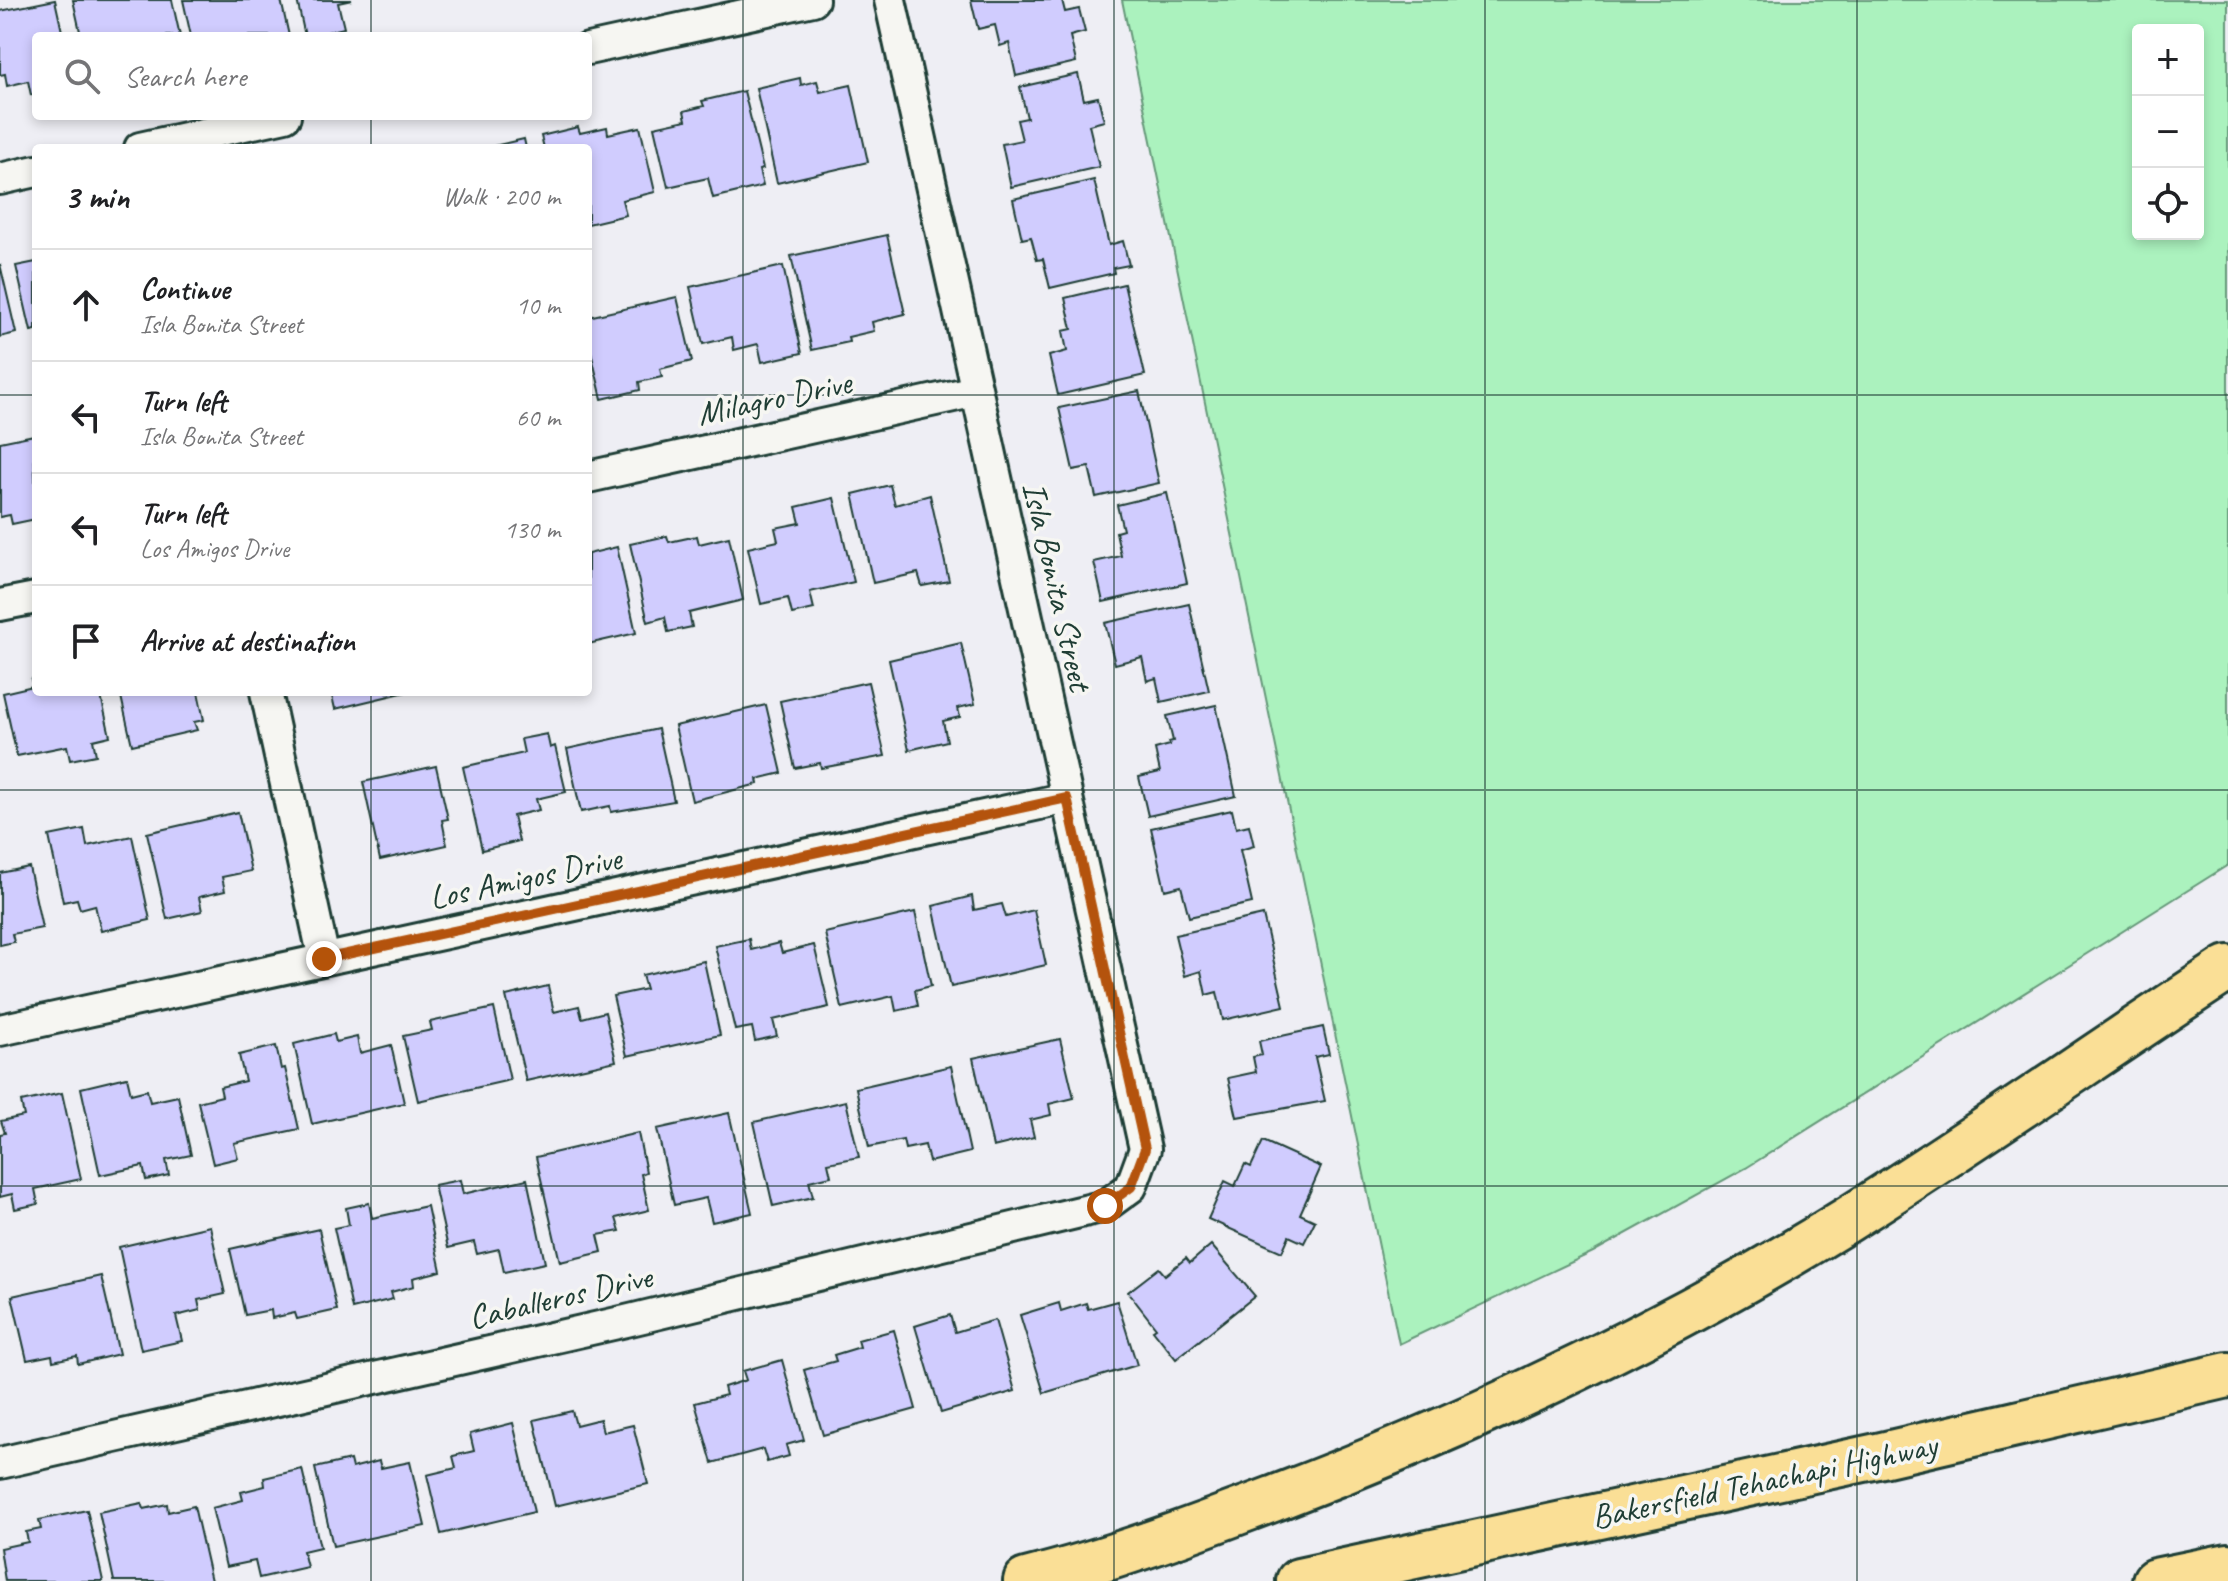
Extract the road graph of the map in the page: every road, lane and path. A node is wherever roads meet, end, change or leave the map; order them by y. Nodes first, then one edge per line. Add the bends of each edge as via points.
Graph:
1 (813, 0) edge
2 (890, 0) edge
3 (592, 48) edge
4 (267, 120) edge
5 (158, 144) edge
6 (32, 172) edge
7 (0, 179) edge
8 (976, 391) junction
9 (592, 476) edge
10 (32, 599) edge
11 (0, 605) edge
12 (267, 696) edge
13 (1067, 798) junction
14 (324, 959) junction
15 (2228, 968) edge
16 (0, 1030) edge
17 (1131, 1187) joint
18 (2228, 1375) edge
19 (2, 1455) edge
20 (2228, 1566) edge
21 (1026, 1581) edge
22 (1299, 1581) edge
23 (2155, 1581) edge

1 - 3 street
2 - 8 street, Isla Bonita Street
4 - 5 street
6 - 7 street
8 - 9 street, Milagro Drive
8 - 13 street, Isla Bonita Street
10 - 11 street
12 - 14 street
13 - 14 street, Los Amigos Drive
13 - 17 street, Isla Bonita Street via 1145,1149
14 - 16 street, Los Amigos Drive
15 - 21 highway via 1847,1220 1691,1309 1530,1391 1366,1463 1198,1527
17 - 19 street, Caballeros Drive via 1105,1206 626,1321
18 - 22 highway, Bakersfield Tehachapi Highway
20 - 23 highway

